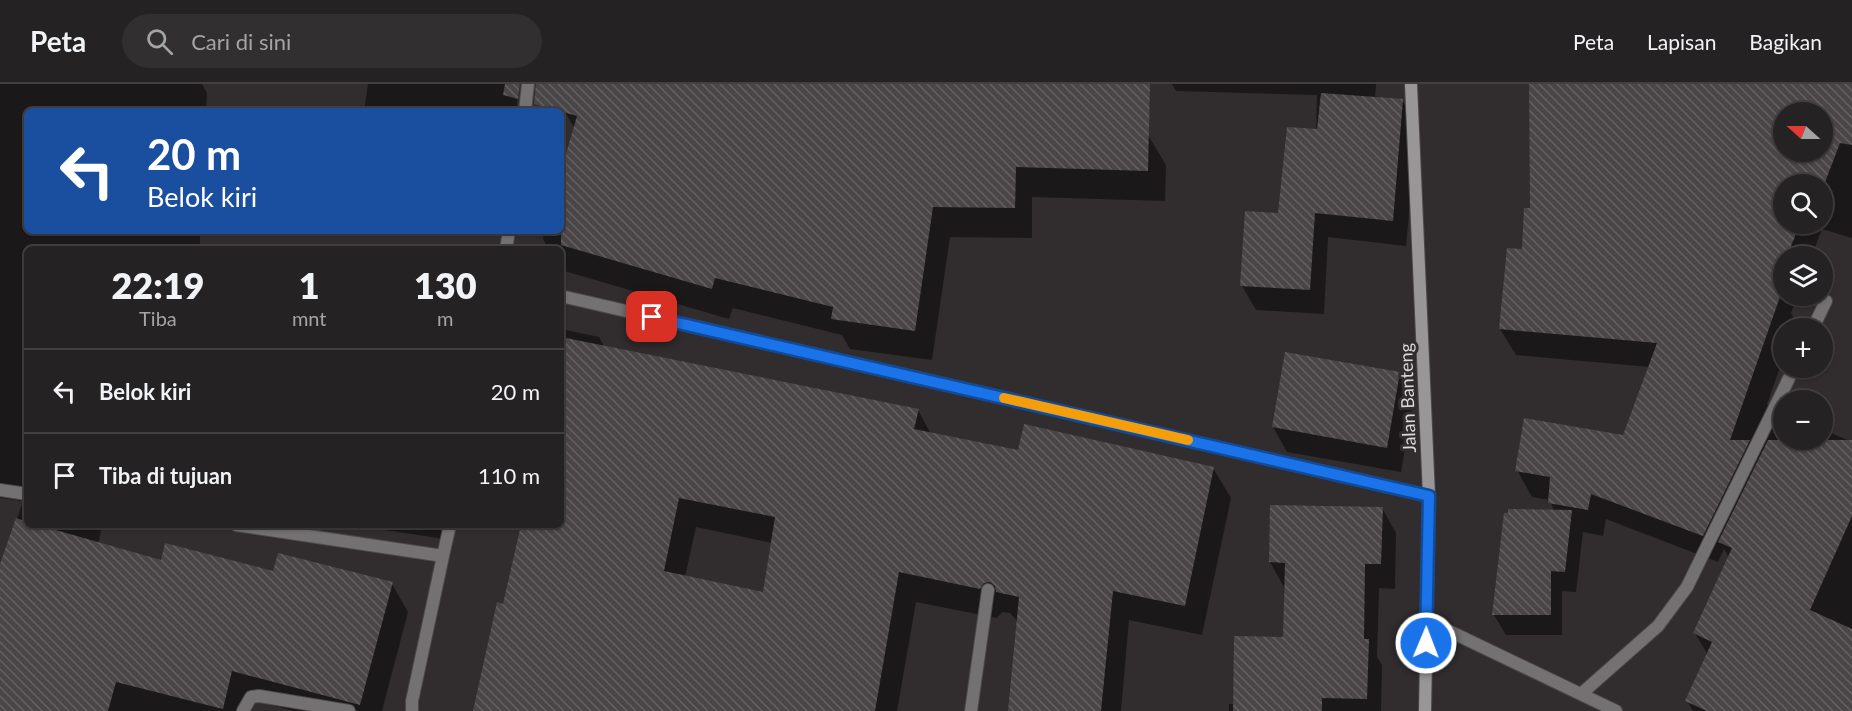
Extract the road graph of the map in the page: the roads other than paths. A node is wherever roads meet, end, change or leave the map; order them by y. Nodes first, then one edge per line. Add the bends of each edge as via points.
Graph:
1 (528, 84) edge
2 (1411, 84) edge
3 (525, 108) edge
4 (564, 297) edge
5 (1789, 378) edge
6 (0, 490) edge
7 (24, 494) edge
8 (1429, 496) junction
9 (256, 528) edge
10 (449, 528) edge
11 (443, 556) junction
12 (988, 590) dead end
13 (1426, 620) junction
14 (1581, 694) junction
15 (243, 711) edge
16 (349, 711) edge
17 (412, 711) edge
18 (971, 711) edge
19 (1425, 711) edge
20 (1616, 711) edge

1 - 3 street
2 - 8 street, Jalan Banteng
4 - 8 street
5 - 14 street via 1687,587 1658,626
6 - 7 street
8 - 13 street, Jalan Banteng
9 - 11 street
10 - 11 street
11 - 17 street
12 - 18 street
13 - 14 street
13 - 19 street, Jalan Banteng
14 - 20 street
15 - 16 street via 251,697 259,696

